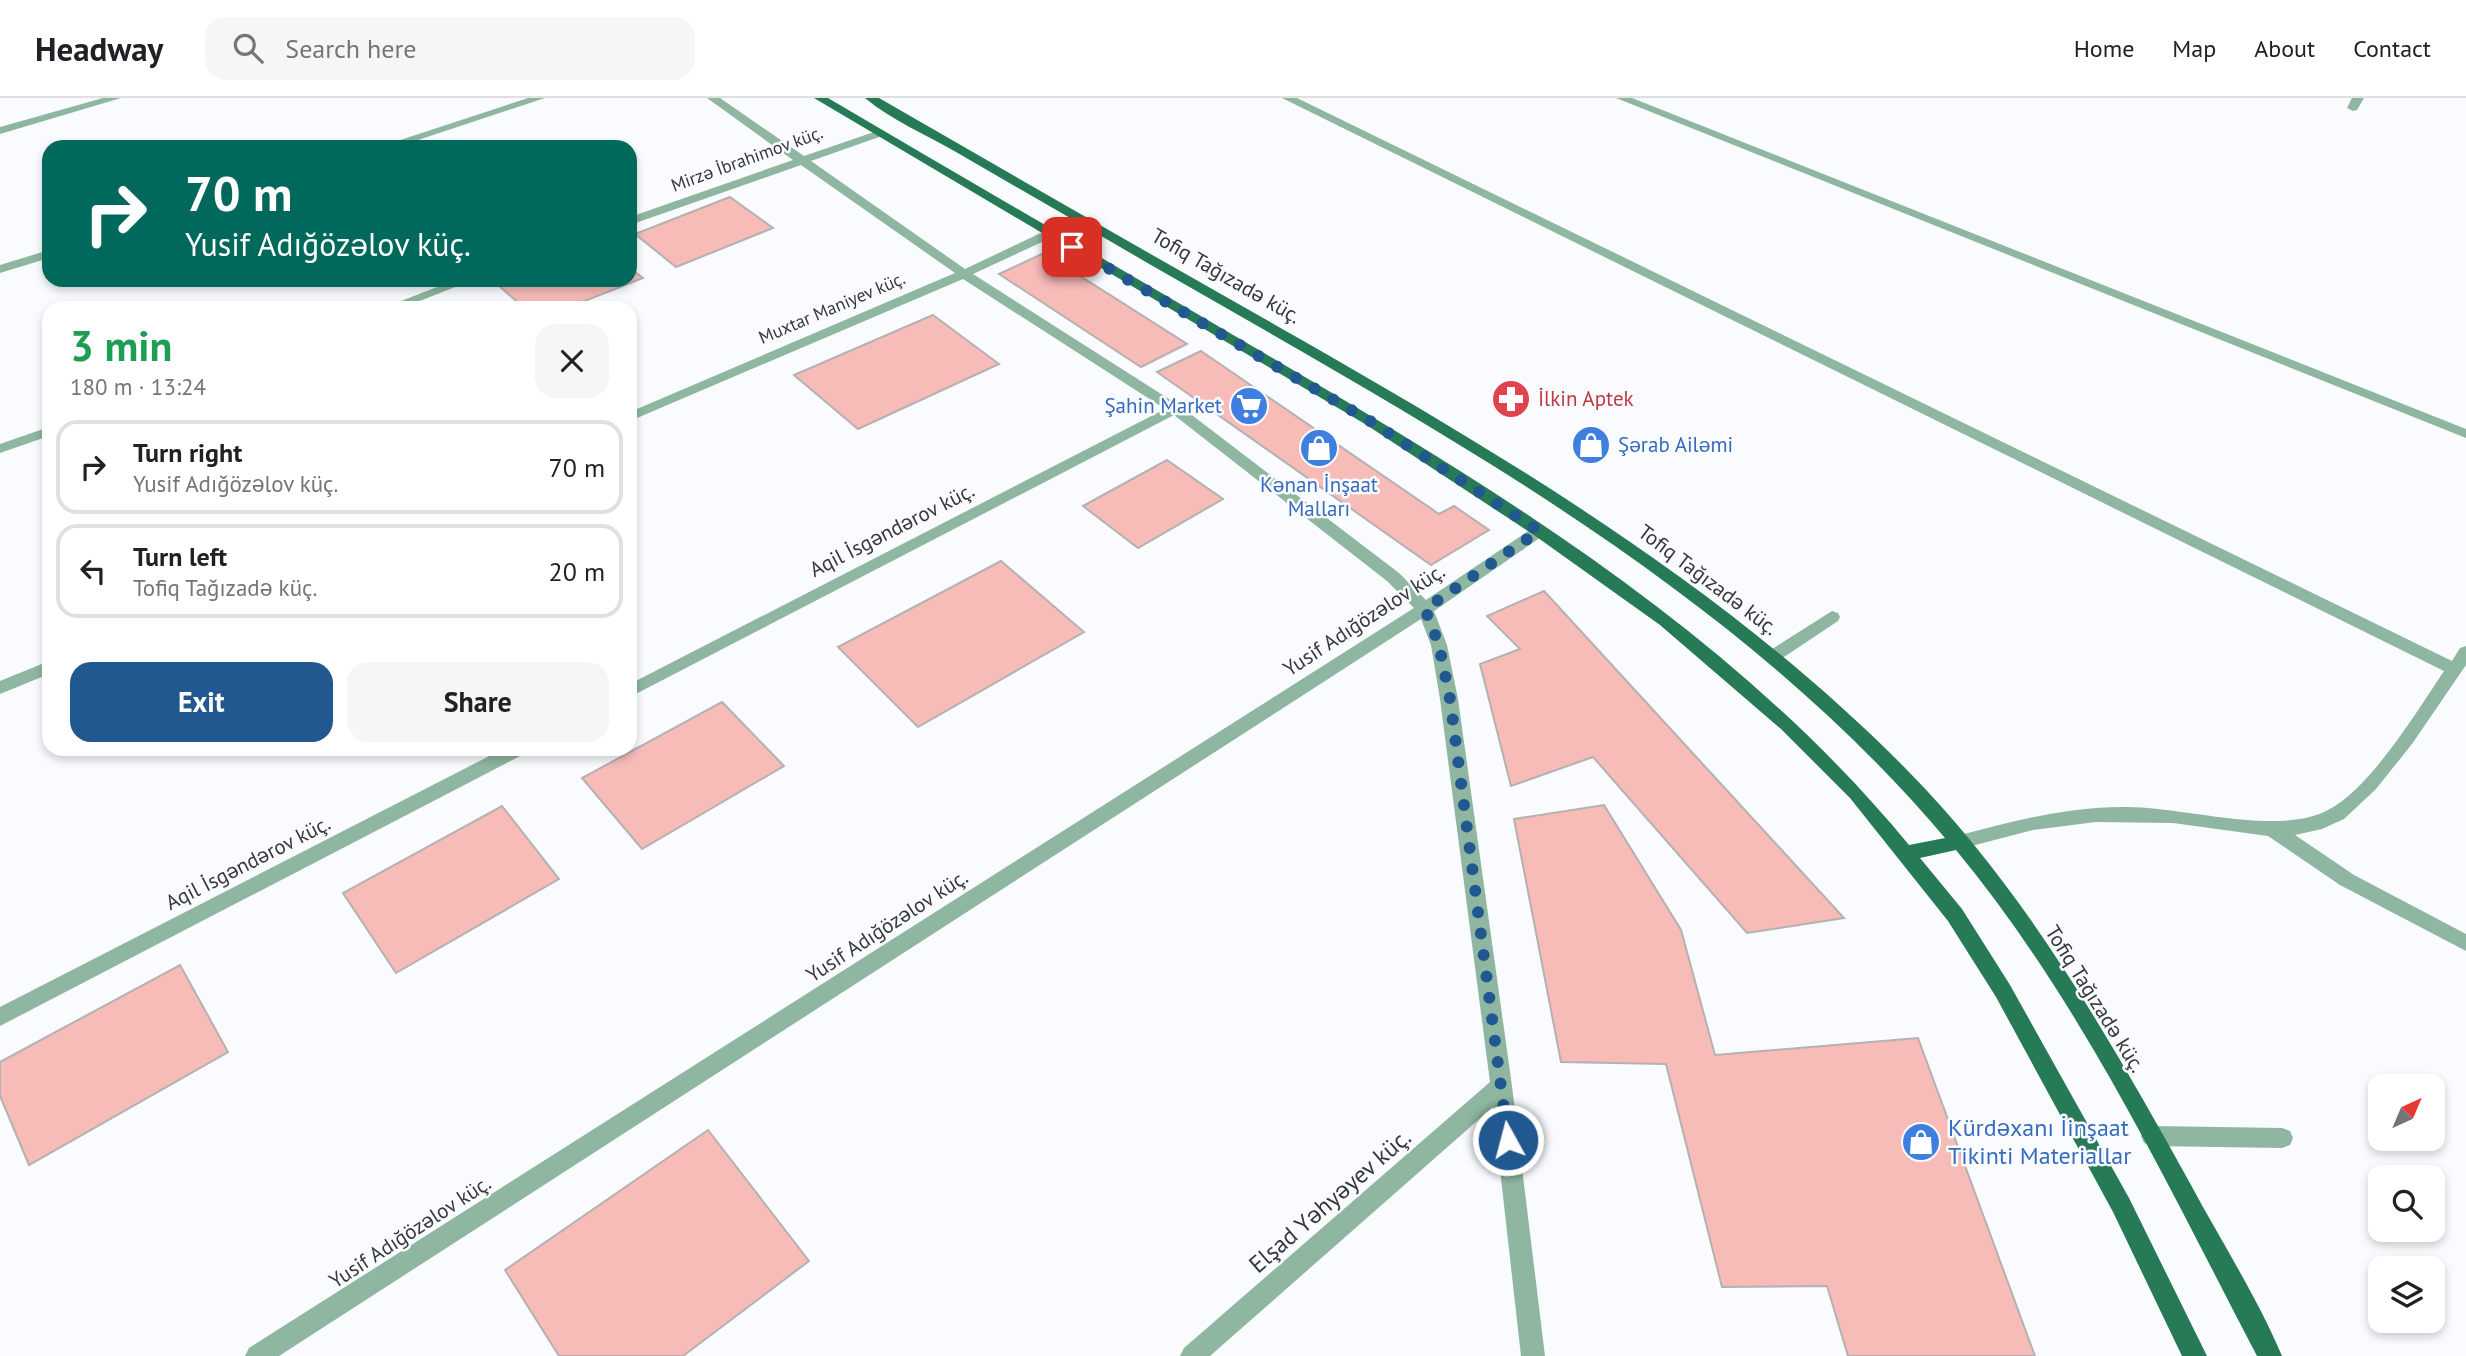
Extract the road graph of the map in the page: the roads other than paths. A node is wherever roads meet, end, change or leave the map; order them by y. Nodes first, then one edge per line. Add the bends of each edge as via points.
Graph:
1 (115, 98) edge
2 (539, 98) edge
3 (713, 98) edge
4 (820, 98) edge
5 (871, 98) edge
6 (1288, 98) edge
7 (1622, 98) edge
8 (910, 121) junction
9 (0, 131) edge
10 (878, 134) junction
11 (407, 140) edge
12 (799, 160) junction
13 (637, 218) edge
14 (1049, 234) junction
15 (42, 256) edge
16 (0, 269) edge
17 (964, 274) junction
18 (448, 287) edge
19 (409, 301) edge
20 (1175, 409) junction
21 (637, 414) edge
22 (42, 434) edge
23 (2466, 434) edge
24 (0, 449) edge
25 (1539, 531) junction
26 (1425, 609) junction
27 (1832, 617) dead end
28 (2466, 652) edge
29 (1772, 657) junction
30 (2454, 669) junction
31 (42, 670) edge
32 (637, 687) edge
33 (0, 688) edge
34 (504, 756) edge
35 (2275, 831) junction
36 (1960, 842) junction
37 (1907, 853) junction
38 (2466, 943) edge
39 (0, 1017) edge
40 (1501, 1086) junction
41 (2152, 1136) junction
42 (2282, 1138) dead end
43 (257, 1356) edge
44 (1192, 1356) edge
45 (1533, 1356) edge
46 (2195, 1356) edge
47 (2270, 1356) edge

1 - 9 street
2 - 11 street
3 - 12 street
4 - 10 main road
5 - 8 main road, Tofiq Tağızadə küç.
6 - 30 street
7 - 23 street
8 - 10 main road
8 - 29 main road, Tofiq Tağızadə küç. via 1500,464 1613,536
10 - 12 street, Mirzə İbrahimov küç.
10 - 14 main road
12 - 13 street, Mirzə İbrahimov küç.
12 - 17 street
14 - 17 street, Muxtar Maniyev küç.
14 - 25 main road via 1370,421
15 - 16 street
17 - 20 street
17 - 21 street, Muxtar Maniyev küç.
18 - 19 street
20 - 26 street via 1393,577
20 - 32 street, Aqil İsgəndərov küç.
22 - 24 street
25 - 26 street, Yusif Adığözəlov küç.
25 - 37 main road via 1667,621 1732,674 1856,793
26 - 40 street via 1439,645 1450,699
26 - 43 street, Yusif Adığözəlov küç.
27 - 29 street
28 - 30 street
29 - 36 main road, Tofiq Tağızadə küç. via 1907,781
30 - 35 street via 2363,794 2311,826
31 - 33 street
34 - 39 street, Aqil İsgəndərov küç.
35 - 36 street via 2149,814 2045,820
35 - 38 street via 2347,880
36 - 37 main road
36 - 41 main road, Tofiq Tağızadə küç. via 2009,904 2060,982
37 - 46 main road via 1955,915 2003,991 2121,1205
40 - 44 street, Elşad Yəhyəyev küç.
40 - 45 street
41 - 42 street
41 - 47 main road, Tofiq Tağızadə küç.

